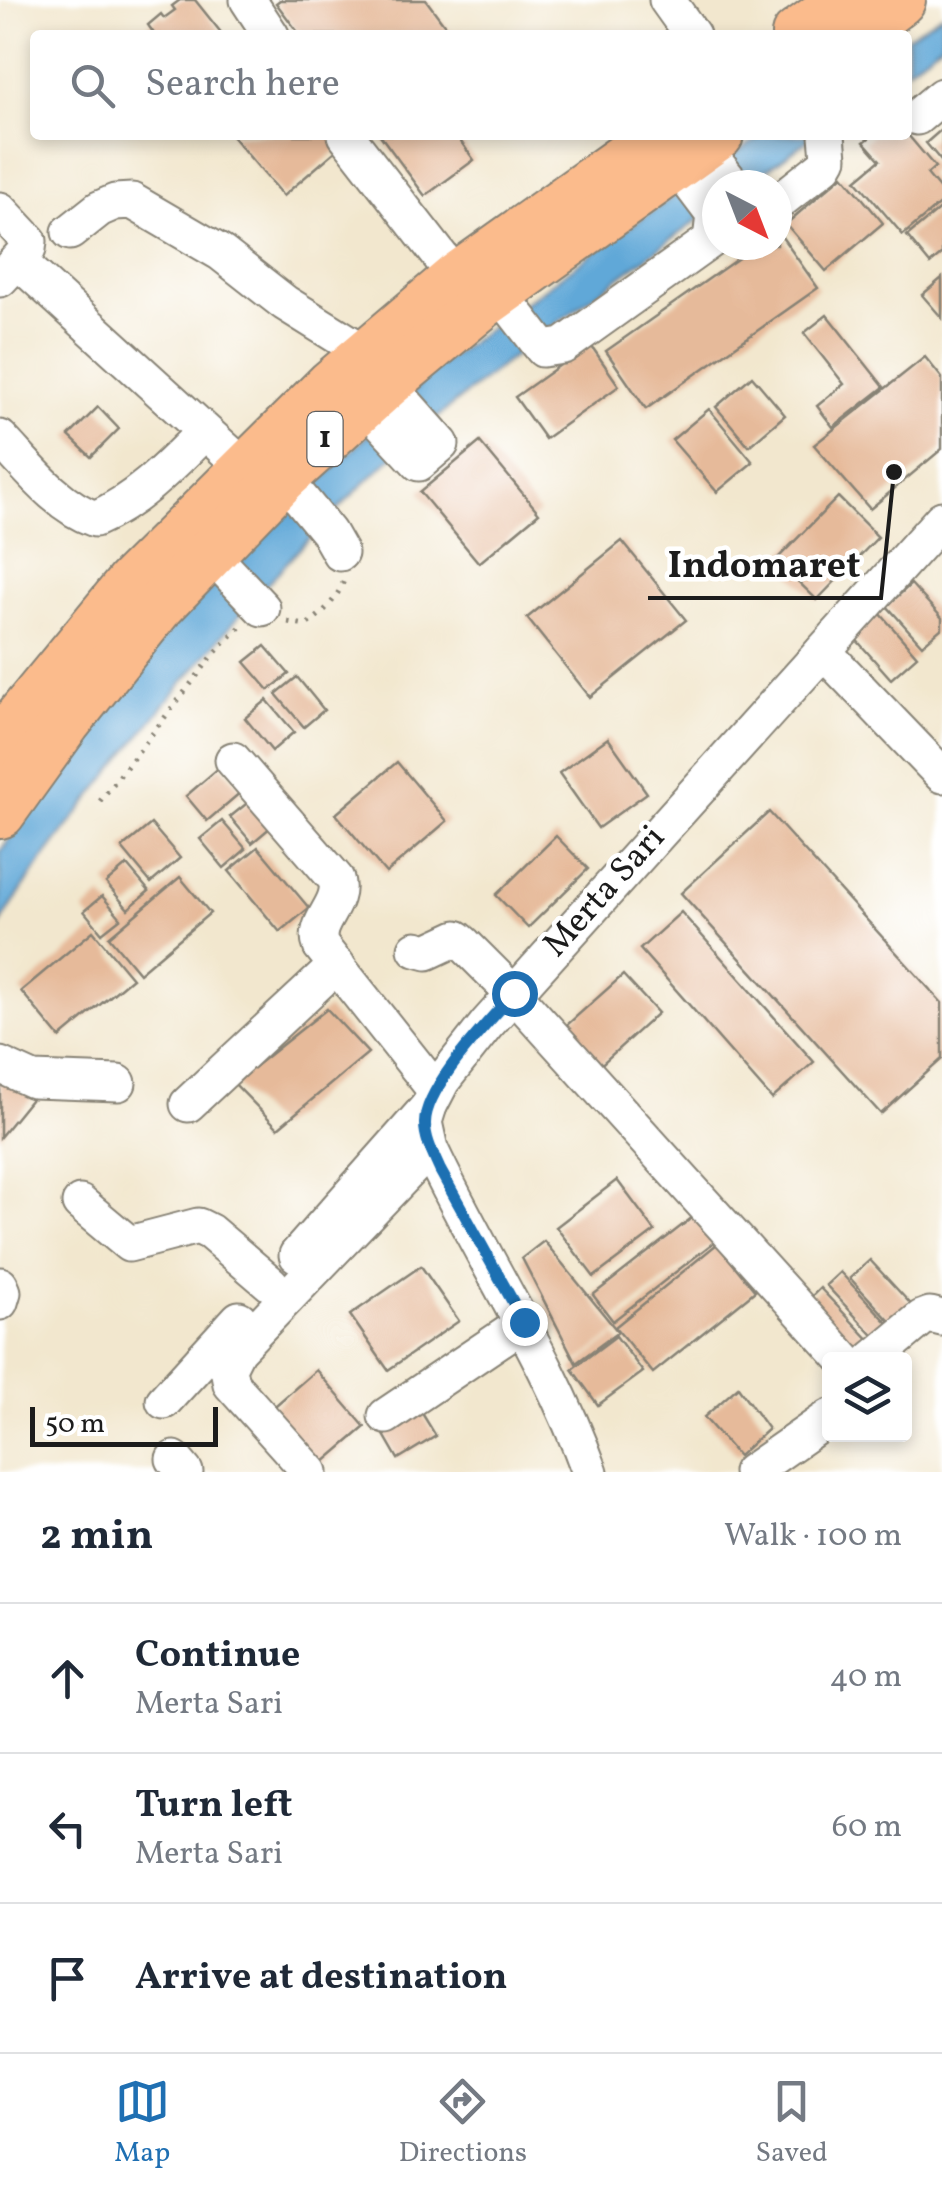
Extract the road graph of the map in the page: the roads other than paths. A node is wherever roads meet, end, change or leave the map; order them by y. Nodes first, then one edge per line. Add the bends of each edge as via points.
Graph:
1 (248, 0) edge
2 (666, 0) edge
3 (845, 0) edge
4 (900, 0) edge
5 (269, 30) edge
6 (688, 30) edge
7 (804, 30) edge
8 (861, 30) edge
9 (351, 140) edge
10 (827, 140) edge
11 (702, 171) edge
12 (792, 190) edge
13 (0, 210) edge
14 (70, 232) dead end
15 (702, 246) edge
16 (9, 270) edge
17 (486, 289) junction
18 (377, 389) junction
19 (204, 432) junction
20 (0, 438) edge
21 (418, 441) dead end
22 (274, 479) junction
23 (942, 519) edge
24 (334, 543) road end
25 (217, 561) junction
26 (258, 605) road end
27 (823, 651) junction
28 (7, 722) edge
29 (233, 760) dead end
30 (942, 776) edge
31 (0, 814) edge
32 (416, 948) dead end
33 (337, 965) junction
34 (514, 993) junction
35 (0, 1065) edge
36 (118, 1083) dead end
37 (433, 1098) junction
38 (188, 1104) dead end
39 (430, 1149) junction
40 (80, 1203) dead end
41 (0, 1284) edge
42 (271, 1284) junction
43 (0, 1302) edge
44 (942, 1318) edge
45 (524, 1322) junction
46 (838, 1352) edge
47 (882, 1352) edge
48 (164, 1400) dead end
49 (386, 1416) dead end
50 (822, 1423) edge
51 (310, 1472) edge
52 (590, 1472) edge
53 (751, 1472) edge

1 - 5 street
2 - 6 street
3 - 7 highway
4 - 8 highway
9 - 17 street
10 - 12 street via 825,165
11 - 17 highway, 1
13 - 16 street via 30,241
14 - 18 street via 99,209 132,201 221,253 285,302
15 - 17 street via 563,346 543,349
16 - 19 street
17 - 18 highway, 1
18 - 21 street
18 - 22 highway, 1
19 - 20 street via 119,508 94,519 56,496
19 - 22 street
22 - 24 street
22 - 25 highway, 1
22 - 28 highway, 1 via 131,582
23 - 27 street, Merta Sari
25 - 26 street
25 - 31 highway, 1 via 157,608
27 - 30 street
27 - 34 street, Merta Sari
29 - 33 street via 336,879 336,901 317,939
32 - 34 street via 427,952 457,938
33 - 37 street
33 - 38 street
34 - 37 street, Merta Sari
34 - 46 street
35 - 36 street via 33,1080
37 - 39 street via 424,1122
37 - 42 street, Merta Sari
39 - 45 street
39 - 51 street via 269,1315 228,1368 231,1384
40 - 42 street via 130,1244 198,1226
41 - 43 street
42 - 48 street, Merta Sari
44 - 47 street via 922,1318
45 - 49 street
45 - 52 street
50 - 53 street

